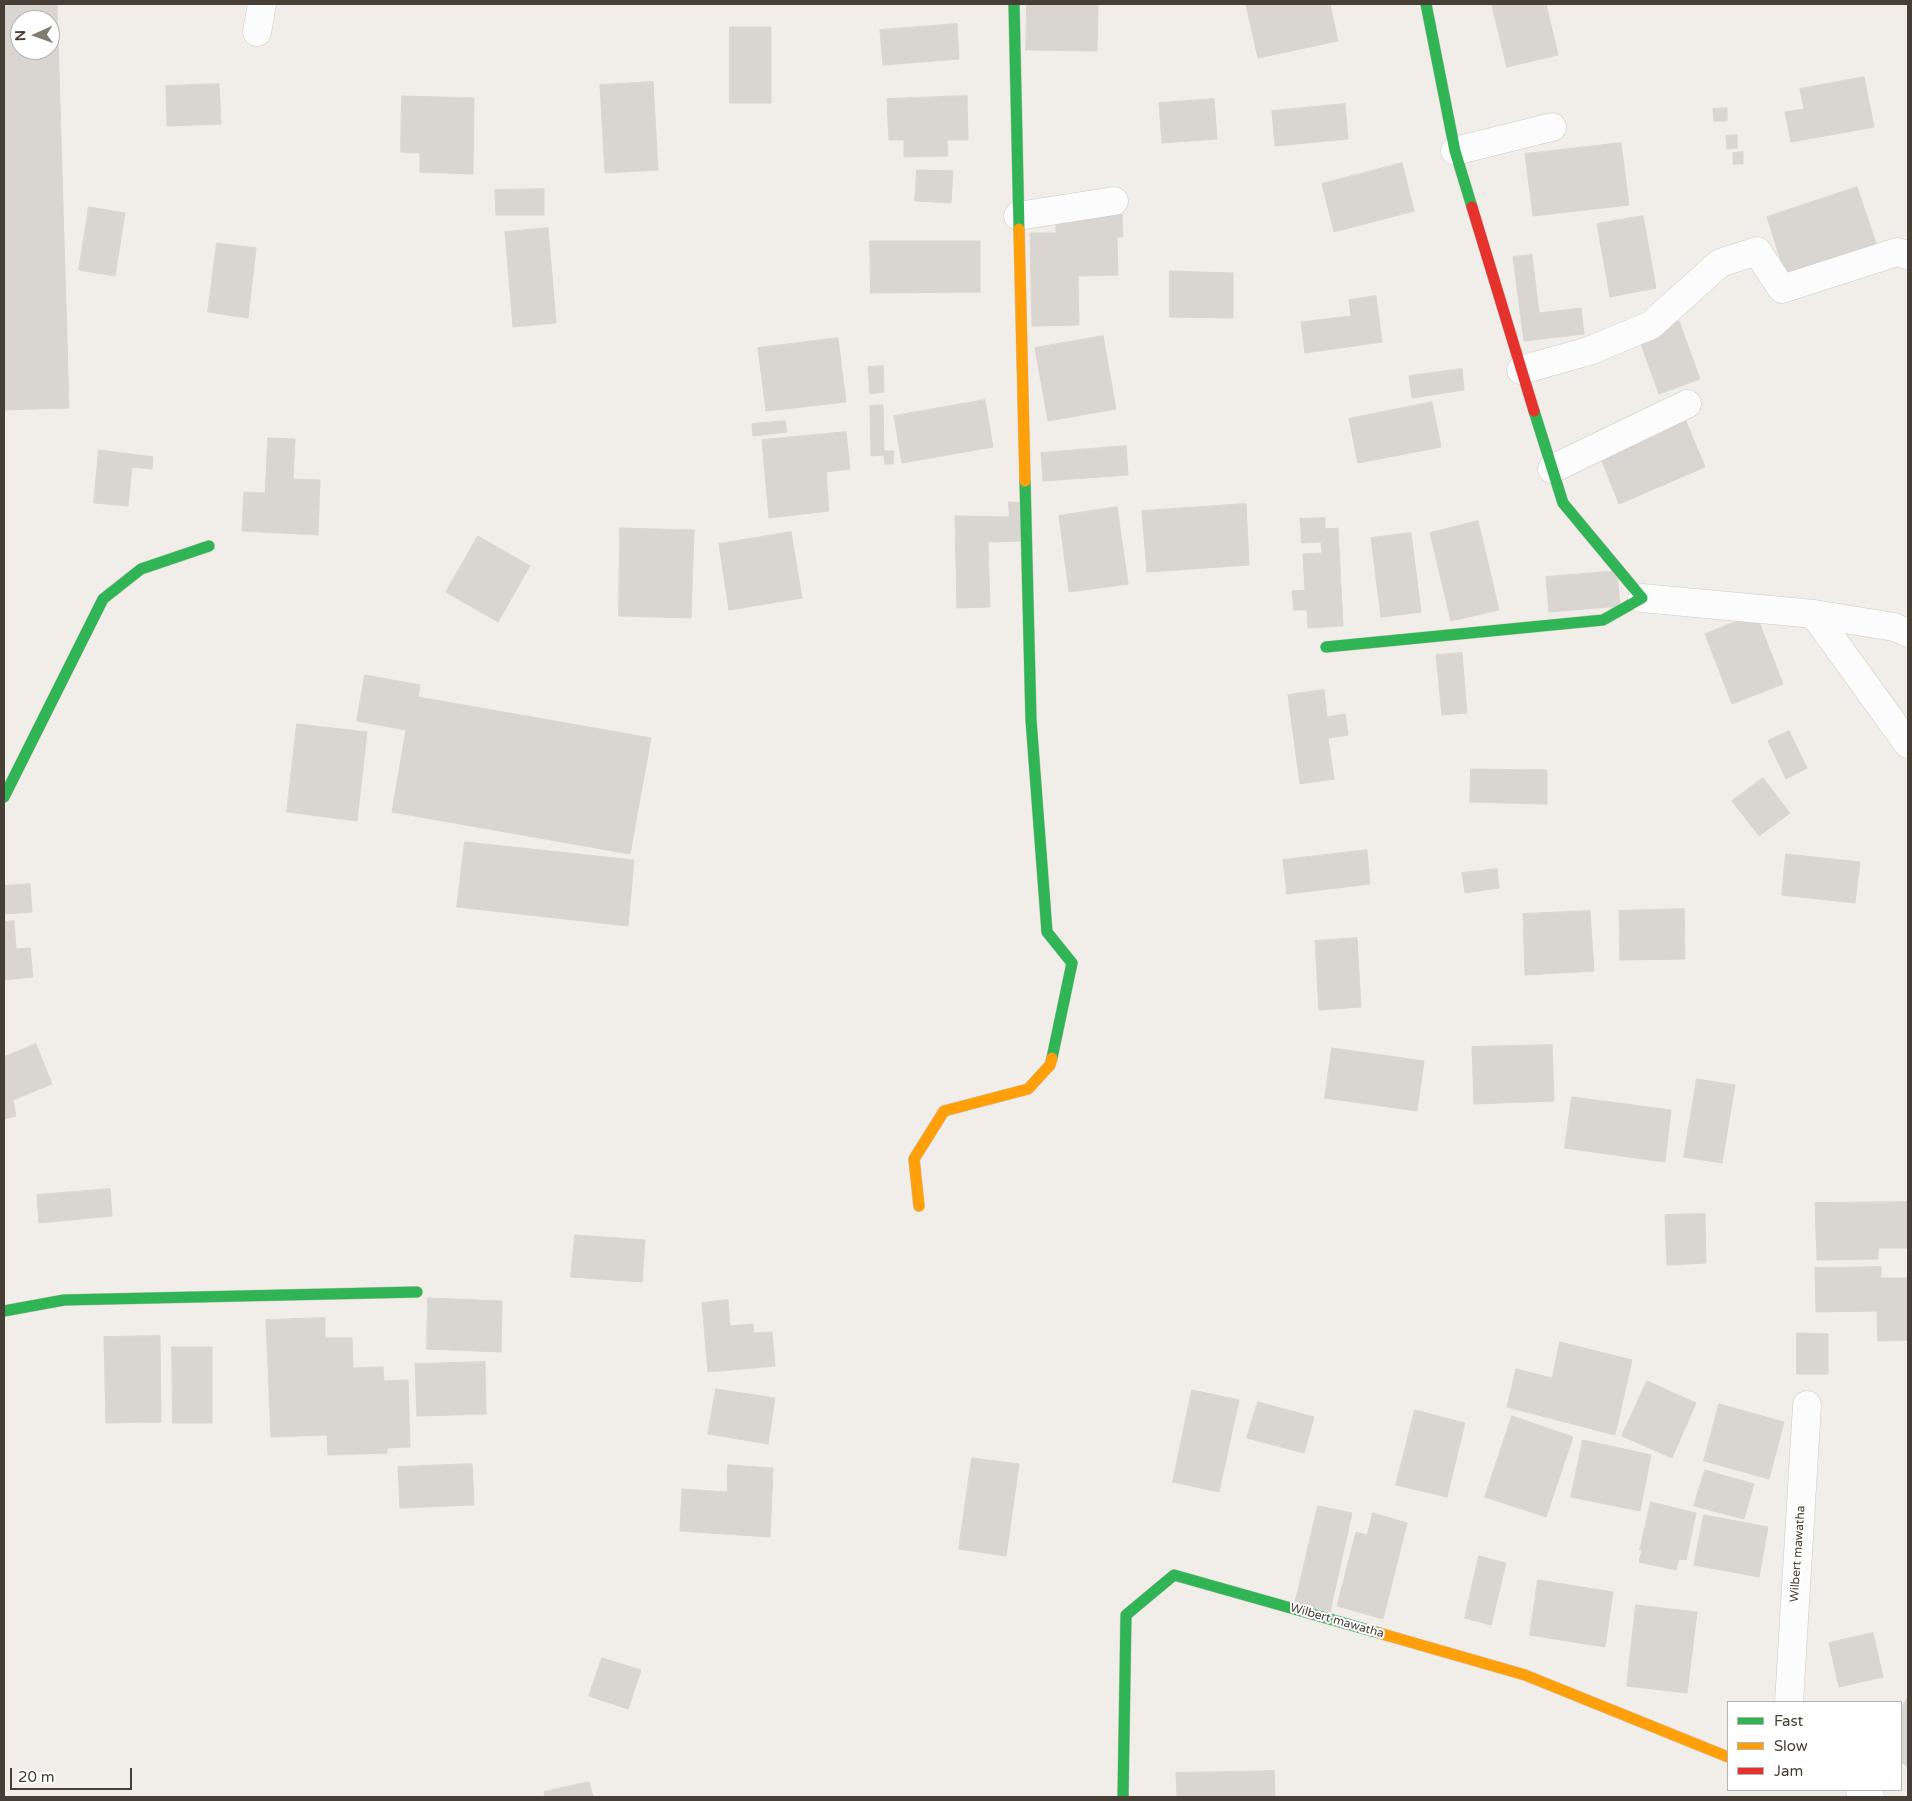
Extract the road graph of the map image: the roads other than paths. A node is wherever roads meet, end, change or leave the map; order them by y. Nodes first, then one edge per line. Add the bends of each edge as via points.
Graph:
1 (262, 4) edge
2 (1014, 4) edge
3 (1426, 4) edge
4 (257, 32) dead end
5 (1552, 127) dead end
6 (1455, 151) junction
7 (1114, 201) dead end
8 (1018, 216) junction
9 (1908, 255) edge
10 (1521, 370) junction
11 (1687, 404) dead end
12 (1552, 468) junction
13 (209, 546) dead end
14 (1642, 598) junction
15 (1814, 614) junction
16 (1908, 633) edge
17 (1326, 647) dead end
18 (1908, 744) edge
19 (4, 797) edge
20 (919, 1206) dead end
21 (417, 1292) dead end
22 (4, 1311) edge
23 (1807, 1406) dead end
24 (1789, 1701) edge
25 (1727, 1757) edge
26 (1122, 1797) edge

1 - 4 street
2 - 8 street
3 - 6 street
5 - 6 street
6 - 10 street
7 - 8 street
8 - 20 street via 1030,720 1047,932 1072,963 1050,1065 1028,1089 944,1111 914,1159
9 - 10 street via 1897,252 1782,288 1757,251 1720,263 1650,325 1589,351
10 - 12 street
11 - 12 street
12 - 14 street via 1563,503
13 - 19 street via 141,569 103,599
14 - 15 street
14 - 17 street via 1603,620
15 - 16 street via 1894,627
15 - 18 street
21 - 22 street via 64,1300
23 - 24 street, Wilbert mawatha
25 - 26 street, Wilbert mawatha via 1526,1675 1174,1575 1126,1615

